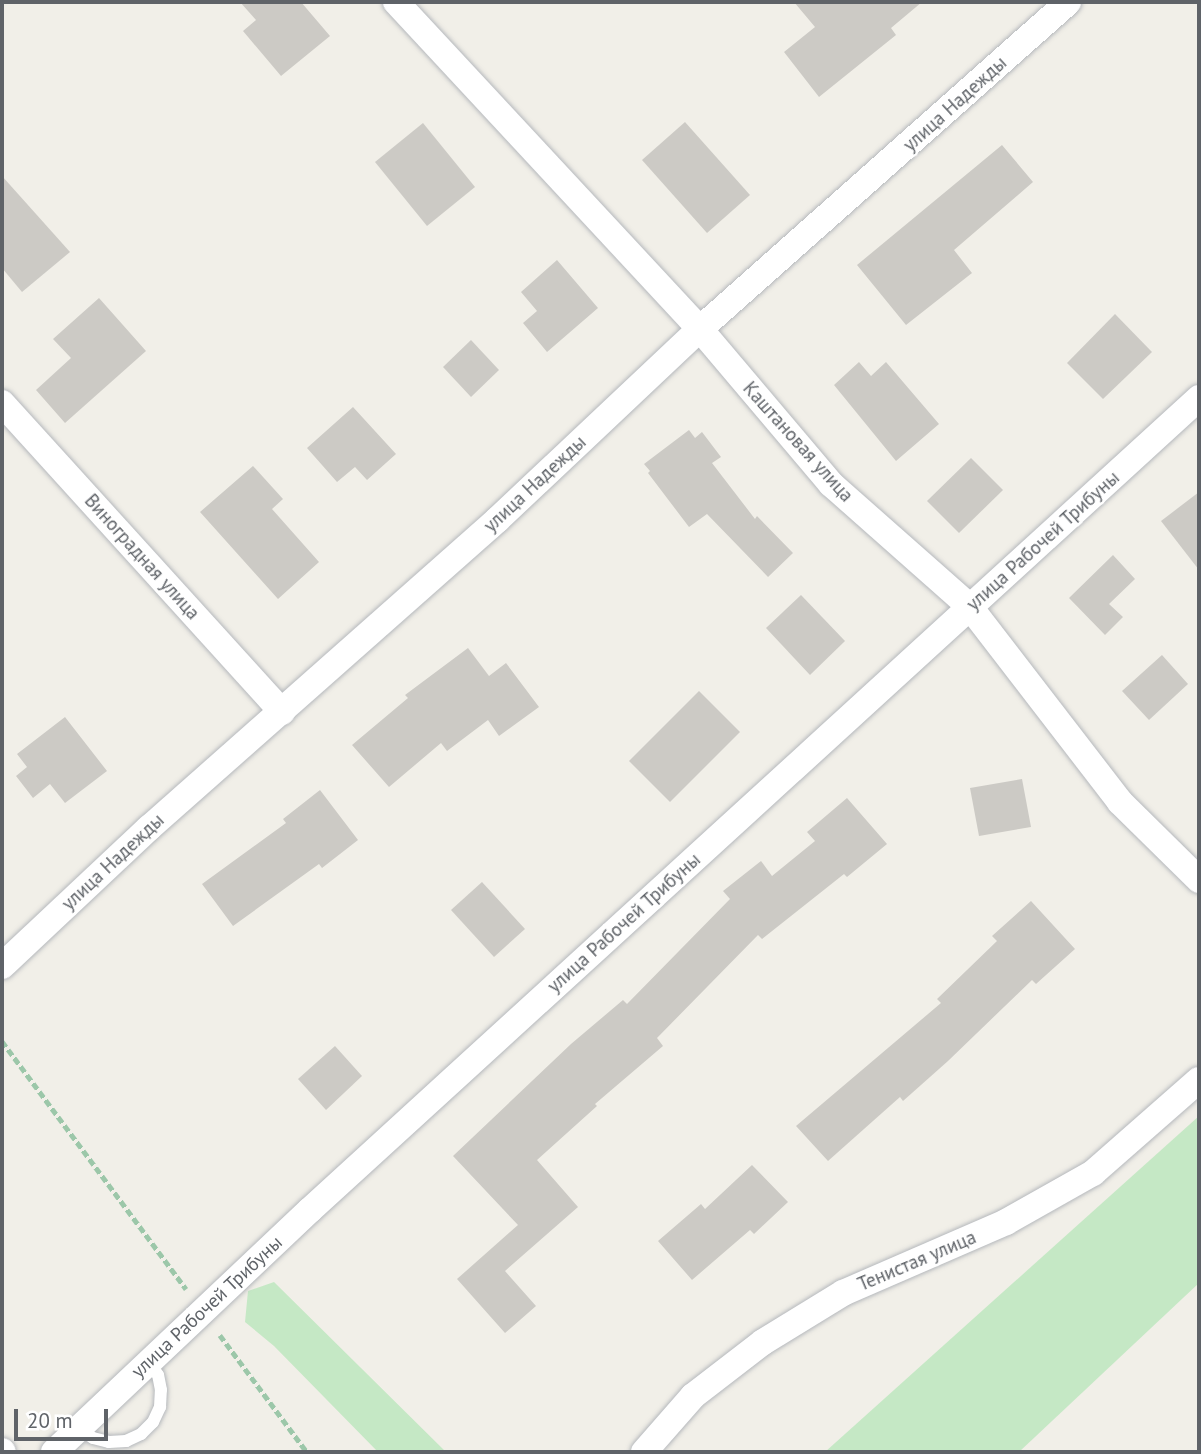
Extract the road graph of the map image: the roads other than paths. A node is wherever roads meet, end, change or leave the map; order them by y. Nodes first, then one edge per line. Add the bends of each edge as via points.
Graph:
1 (396, 2) edge
2 (1068, 2) edge
3 (700, 329) junction
4 (1199, 398) edge
5 (2, 403) edge
6 (970, 607) junction
7 (282, 712) junction
8 (1199, 880) edge
9 (2, 966) edge
10 (1199, 1080) edge
11 (149, 1362) junction
12 (79, 1428) junction
13 (54, 1452) edge
14 (644, 1452) edge

1 - 3 street, Каштановая улица
2 - 3 street, улица Надежды
3 - 6 street, Каштановая улица via 831,484
3 - 7 street, улица Надежды via 497,520
4 - 6 street, улица Рабочей Трибуны
5 - 7 street, Виноградная улица
6 - 8 street, Каштановая улица via 1120,802
6 - 11 street, улица Рабочей Трибуны
7 - 9 street, улица Надежды
10 - 14 street, Тенистая улица via 1093,1173 1006,1222 843,1293 763,1342 693,1396
11 - 12 street, улица Рабочей Трибуны
11 - 12 lane via 158,1375 160,1407 141,1434 109,1442
12 - 13 street, улица Рабочей Трибуны

